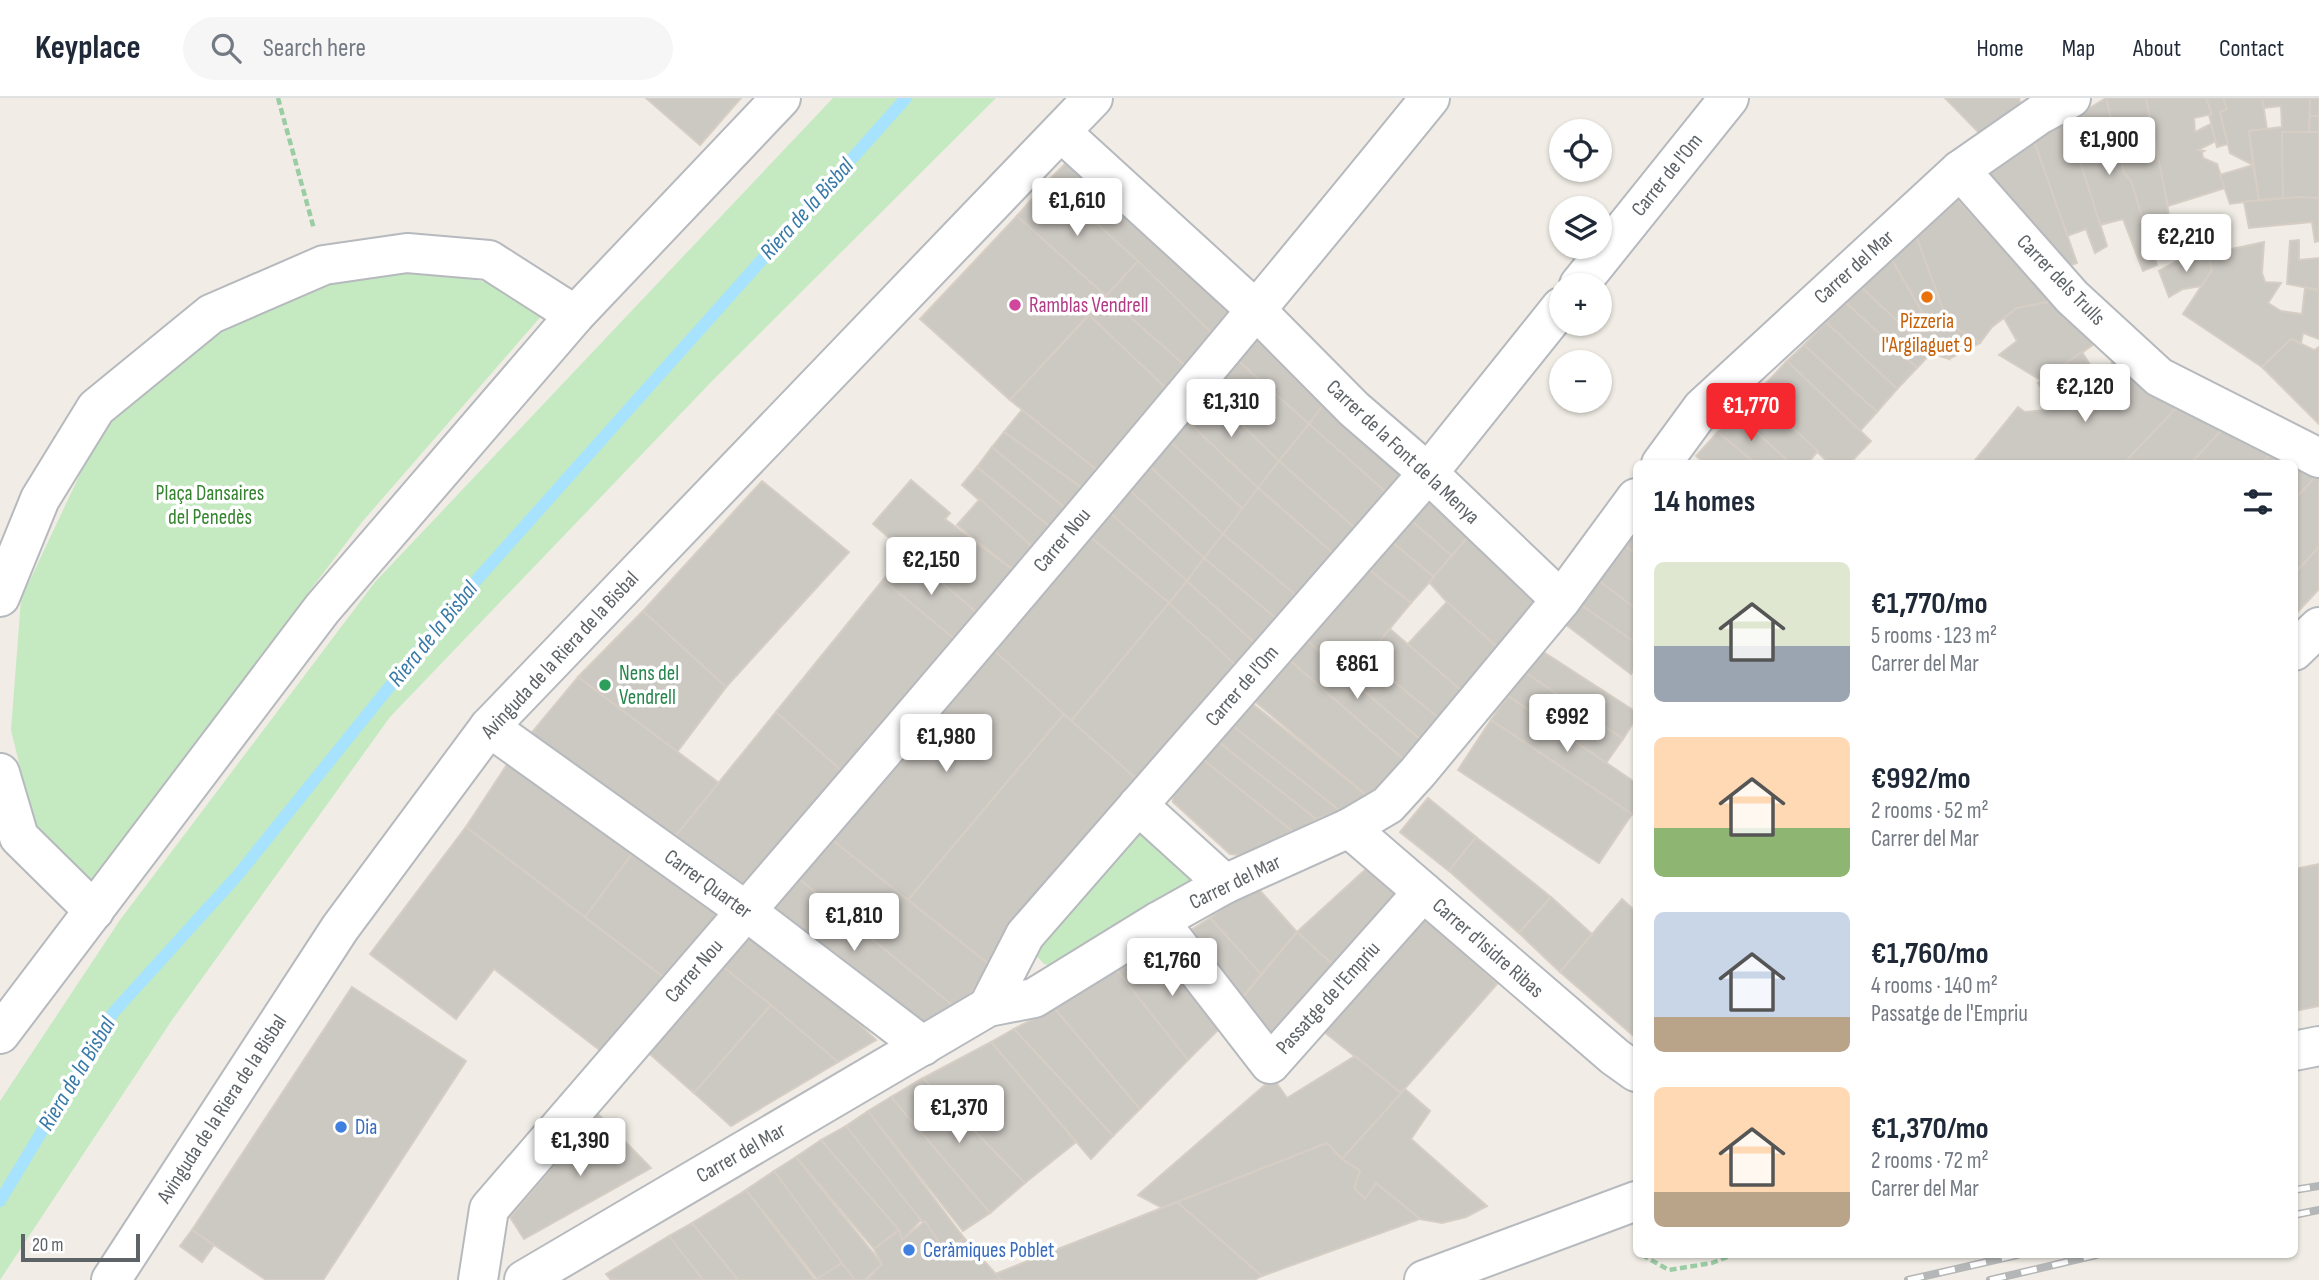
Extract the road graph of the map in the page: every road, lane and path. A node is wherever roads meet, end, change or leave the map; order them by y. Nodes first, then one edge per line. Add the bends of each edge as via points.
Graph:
1 (278, 98) edge
2 (781, 98) edge
3 (1093, 98) edge
4 (1430, 98) edge
5 (1729, 98) edge
6 (2048, 104) edge
7 (1061, 132) junction
8 (1960, 170) junction
9 (324, 265) junction
10 (1589, 273) edge
11 (1258, 310) junction
12 (575, 315) junction
13 (1549, 322) edge
14 (2319, 458) edge
15 (1664, 460) edge
16 (1428, 474) junction
17 (1633, 502) edge
18 (0, 597) edge
19 (1561, 600) junction
20 (2319, 627) edge
21 (2298, 647) edge
22 (489, 727) junction
23 (0, 773) edge
24 (1138, 805) junction
25 (1349, 828) junction
26 (1225, 884) junction
27 (1423, 892) junction
28 (94, 911) junction
29 (746, 911) junction
30 (1159, 921) junction
31 (988, 1007) junction
32 (0, 1034) edge
33 (923, 1046) junction
34 (2319, 1046) edge
35 (2298, 1050) edge
36 (1633, 1074) edge
37 (1633, 1202) edge
38 (1647, 1258) edge
39 (1724, 1258) edge
40 (111, 1280) edge
41 (478, 1280) edge
42 (524, 1280) edge
43 (1424, 1280) edge

1 - 9 path
2 - 12 street
3 - 7 street, Avinguda de la Riera de la Bisbal
4 - 11 street, Carrer Nou
5 - 10 street, Carrer de l'Om
6 - 8 street, Carrer del Mar
7 - 11 street, Carrer de la Font de la Menya
7 - 22 street, Avinguda de la Riera de la Bisbal
8 - 14 street, Carrer dels Trulls via 2072,297 2159,377
8 - 15 street, Carrer del Mar via 1702,408
9 - 12 street via 407,253 489,260
9 - 18 street via 211,314 96,408 40,499
11 - 16 street, Carrer de la Font de la Menya via 1354,409
11 - 29 street, Carrer Nou
12 - 28 street via 322,609
13 - 16 street, Carrer de l'Om
16 - 19 street, Carrer de la Font de la Menya
16 - 24 street, Carrer de l'Om
17 - 19 street, Carrer del Mar
19 - 25 street, Carrer del Mar via 1388,805
20 - 21 street
22 - 29 street, Carrer Quarter
22 - 40 street, Avinguda de la Riera de la Bisbal via 340,928
23 - 28 street via 19,837
24 - 26 street
24 - 31 street, Carrer de l'Om via 1025,935
25 - 26 street, Carrer del Mar
25 - 27 street, Carrer d'Isidre Ribas
26 - 30 street, Carrer del Mar
27 - 30 street, Passatge de l'Empriu via 1270,1064
27 - 36 street, Carrer d'Isidre Ribas
28 - 32 street
29 - 33 street, Carrer Quarter
29 - 41 street, Carrer Nou via 489,1209
30 - 31 street, Carrer del Mar via 1034,998
31 - 33 street, Carrer del Mar
33 - 42 street, Carrer del Mar
34 - 35 street
37 - 43 street
38 - 39 path via 1669,1270

